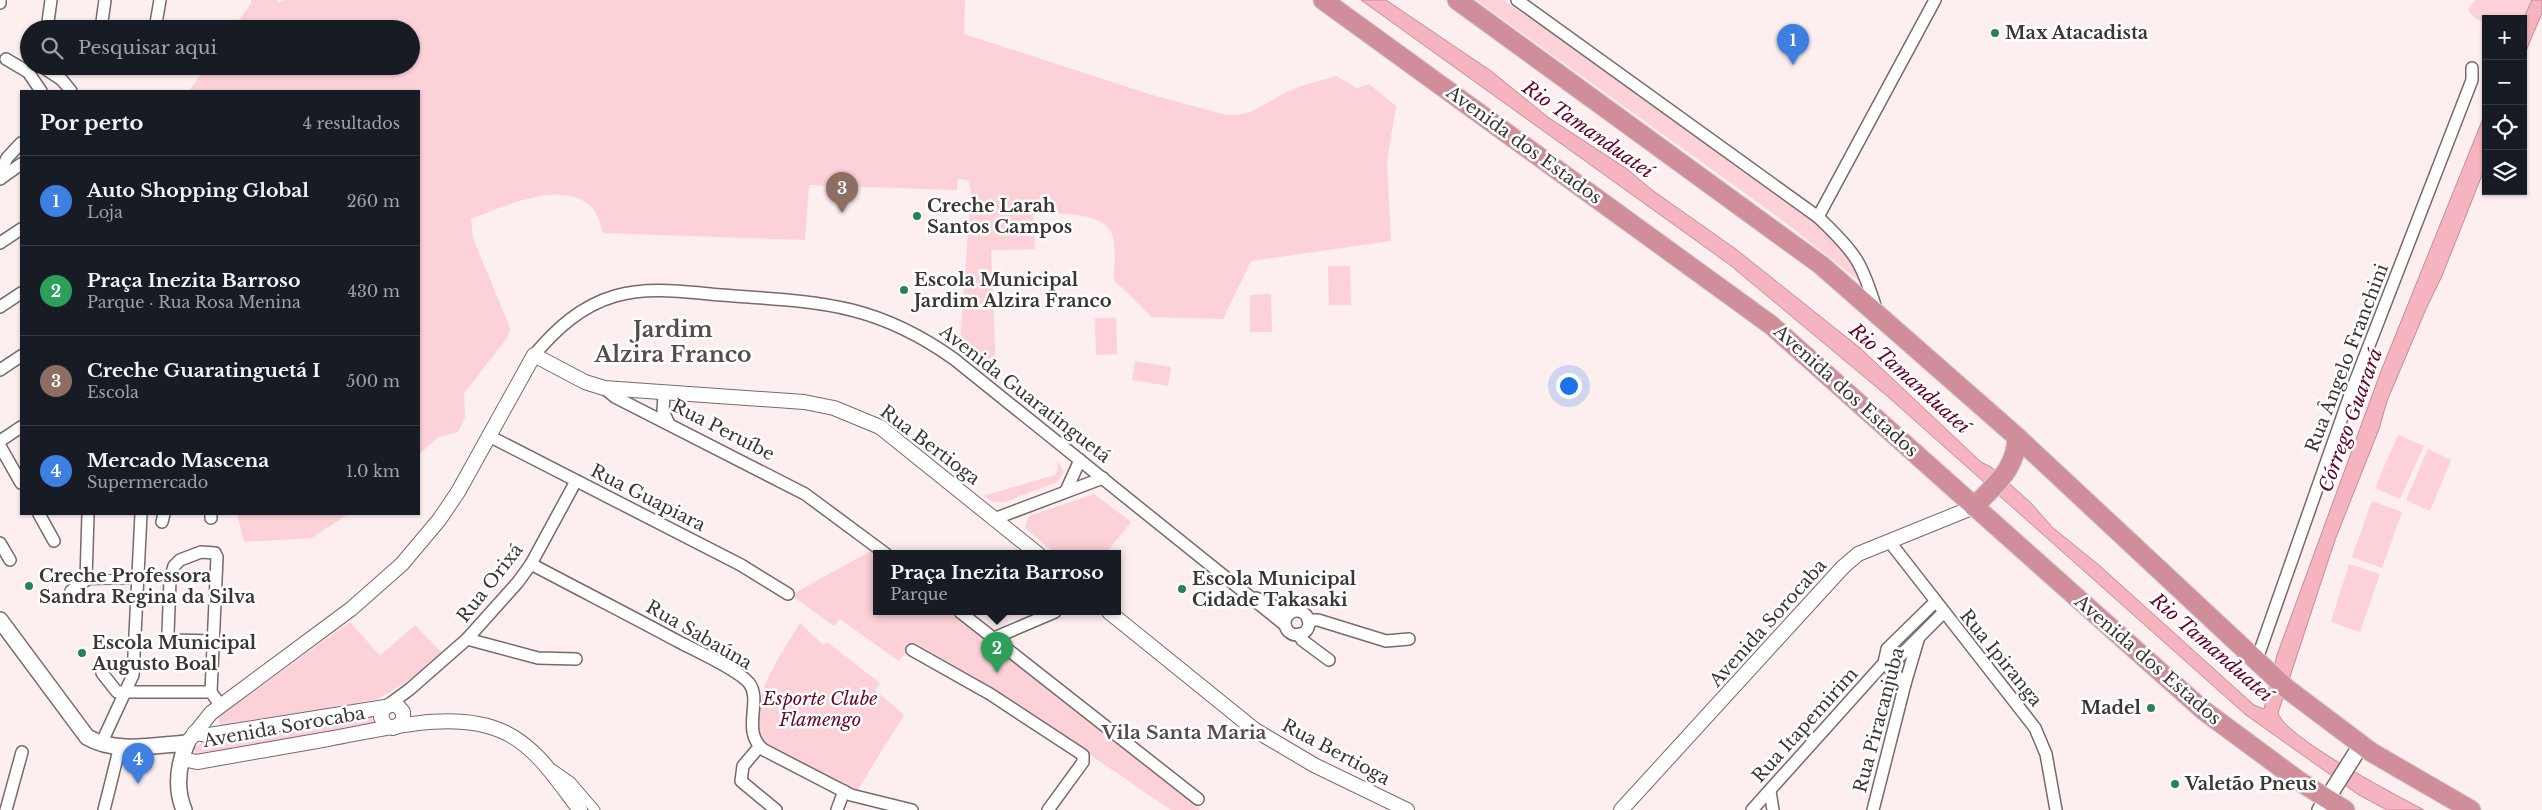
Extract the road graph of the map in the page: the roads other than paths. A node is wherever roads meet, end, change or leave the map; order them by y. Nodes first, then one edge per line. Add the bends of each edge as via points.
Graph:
1 (50, 0) edge
2 (105, 0) edge
3 (160, 0) edge
4 (1323, 0) edge
5 (1457, 0) edge
6 (1517, 0) edge
7 (1935, 0) edge
8 (47, 20) edge
9 (102, 20) edge
10 (157, 20) edge
11 (3, 59) edge
12 (20, 61) edge
13 (20, 68) edge
14 (2472, 68) dead end
15 (30, 75) edge
16 (54, 75) edge
17 (40, 90) edge
18 (70, 90) edge
19 (20, 145) edge
20 (20, 165) edge
21 (0, 174) edge
22 (0, 179) edge
23 (1818, 217) junction
24 (20, 229) edge
25 (0, 243) edge
26 (20, 294) edge
27 (0, 307) edge
28 (1877, 313) junction
29 (534, 355) junction
30 (20, 357) edge
31 (0, 370) edge
32 (604, 388) junction
33 (664, 394) junction
34 (669, 424) junction
35 (20, 428) edge
36 (489, 436) junction
37 (2017, 437) junction
38 (0, 441) edge
39 (0, 446) edge
40 (1080, 460) junction
41 (1102, 478) junction
42 (20, 481) edge
43 (576, 481) junction
44 (1066, 491) junction
45 (1980, 501) junction
46 (40, 515) edge
47 (88, 515) edge
48 (141, 515) edge
49 (994, 518) junction
50 (54, 541) dead end
51 (1888, 541) junction
52 (0, 543) edge
53 (881, 550) edge
54 (1033, 550) edge
55 (10, 560) dead end
56 (531, 564) junction
57 (136, 579) junction
58 (86, 580) junction
59 (71, 591) dead end
60 (788, 594) dead end
61 (1248, 594) junction
62 (1934, 603) junction
63 (1290, 613) junction
64 (1943, 613) junction
65 (964, 615) edge
66 (1048, 615) edge
67 (1113, 615) edge
68 (0, 620) edge
69 (1308, 620) junction
70 (1285, 625) junction
71 (1300, 634) junction
72 (994, 638) junction
73 (1919, 638) junction
74 (467, 639) junction
75 (1409, 639) dead end
76 (213, 641) junction
77 (912, 650) dead end
78 (576, 660) dead end
79 (1329, 660) dead end
80 (1884, 663) junction
81 (2260, 666) junction
82 (102, 673) dead end
83 (1905, 684) junction
84 (410, 689) junction
85 (126, 692) junction
86 (211, 692) junction
87 (221, 706) junction
88 (386, 706) junction
89 (403, 711) junction
90 (428, 723) junction
91 (395, 727) junction
92 (190, 738) junction
93 (101, 744) junction
94 (120, 746) junction
95 (759, 747) junction
96 (22, 752) dead end
97 (2357, 752) junction
98 (182, 759) junction
99 (545, 765) junction
100 (844, 791) junction
101 (1770, 791) junction
102 (1198, 799) dead end
103 (2335, 804) edge
104 (6, 810) edge
105 (104, 810) edge
106 (184, 810) edge
107 (580, 810) edge
108 (595, 810) edge
109 (776, 810) edge
110 (837, 810) edge
111 (912, 810) edge
112 (1048, 810) edge
113 (1407, 810) edge
114 (1621, 810) edge
115 (1752, 810) edge
116 (1772, 810) edge
117 (1874, 810) edge
118 (2056, 810) edge
119 (2471, 810) edge

1 - 8 street
2 - 9 street
3 - 10 street
4 - 45 highway, Avenida dos Estados via 1771,325
5 - 28 highway via 1786,237
6 - 23 street
7 - 23 street
11 - 12 street
11 - 13 street
14 - 81 street, Rua Ângelo Franchini via 2472,80 2351,392
15 - 17 street
16 - 18 street
19 - 21 street via 7,158
20 - 22 street
23 - 28 street via 1857,257
24 - 25 street
26 - 27 street
28 - 37 highway
29 - 32 street, Rua Peruíbe
29 - 36 street, Avenida Guaratinguetá
29 - 40 street, Avenida Guaratinguetá via 569,319 591,306 629,293 659,291 838,305 891,322 937,347
30 - 31 street
32 - 33 street, Rua Bertioga
32 - 34 street, Rua Peruíbe via 615,397
33 - 34 street via 663,411
33 - 49 street, Rua Bertioga via 804,402 866,419 887,432
34 - 53 street, Rua Peruíbe via 805,494
35 - 38 street
36 - 43 street, Rua Guapiara
36 - 87 street, Avenida Guaratinguetá via 439,520 402,564 351,609
37 - 45 highway via 2011,467
37 - 81 highway
39 - 42 street
40 - 41 street, Avenida Guaratinguetá
40 - 44 street
41 - 44 street
41 - 61 street, Avenida Guaratinguetá
43 - 56 street, Rua Orixá
43 - 60 street, Rua Guapiara via 741,565
44 - 49 street
45 - 51 street, Avenida Sorocaba
45 - 103 highway, Avenida dos Estados via 2203,710 2251,748
46 - 50 street
47 - 58 street
48 - 57 street
49 - 54 street, Rua Bertioga
51 - 62 street, Rua Ipiranga
51 - 114 street, Avenida Sorocaba via 1858,554 1843,568
52 - 55 street
56 - 74 street, Rua Orixá
56 - 95 street, Rua Sabaúna via 709,657 745,680 753,691 751,721
57 - 58 street
57 - 85 street via 133,675
58 - 59 street
61 - 63 street, Avenida Guaratinguetá
61 - 70 street, Avenida Guaratinguetá
62 - 64 street, Rua Ipiranga
62 - 80 street, Rua Itapemirim via 1887,649
63 - 69 street via 1303,612
63 - 70 street
64 - 73 street, Rua Itapemirim
64 - 118 street, Rua Ipiranga via 2035,728 2046,754
65 - 72 street
66 - 72 street
67 - 113 street, Rua Bertioga via 1255,730 1314,765
68 - 93 main road via 82,732
69 - 71 street via 1307,629
69 - 75 street via 1318,620 1386,641
70 - 71 street via 1290,633
71 - 79 street via 1302,640
72 - 102 street
73 - 80 street, Rua Itapemirim via 1898,659
73 - 83 street, Rua Piracanjuba
74 - 78 street via 538,658
74 - 84 street, Rua Orixá
76 - 76 street via 217,557 208,551 185,558 174,566 170,580 168,633 175,640
76 - 86 street
77 - 112 street via 990,694 1084,757
80 - 83 street
80 - 101 street, Rua Itapemirim
81 - 97 highway
82 - 85 street via 117,692
83 - 117 street, Rua Piracanjuba
84 - 88 street, Rua Orixá
84 - 89 street, Rua Orixá
85 - 86 street
85 - 93 street
86 - 87 street
87 - 92 street, Avenida Guaratinguetá
88 - 89 street via 397,706
88 - 91 street via 381,714 382,720 388,727
88 - 92 street, Avenida Sorocaba
89 - 90 street, Avenida Sorocaba via 415,720
89 - 91 street via 403,721
90 - 91 street, Avenida Sorocaba
90 - 99 street, Avenida Sorocaba via 461,721 493,727 515,739
91 - 98 street, Avenida Sorocaba via 197,762
92 - 94 main road
92 - 98 main road, Avenida Guaratinguetá
93 - 94 main road
94 - 105 street
95 - 100 street
95 - 109 street via 743,766 741,781
96 - 104 street
97 - 103 main road
97 - 119 highway
98 - 106 main road, Avenida Guaratinguetá via 178,788
99 - 107 street, Avenida Sorocaba
99 - 108 street, Avenida Sorocaba via 570,782
100 - 110 street
100 - 111 street
101 - 115 street, Rua Itapemirim
101 - 116 street

